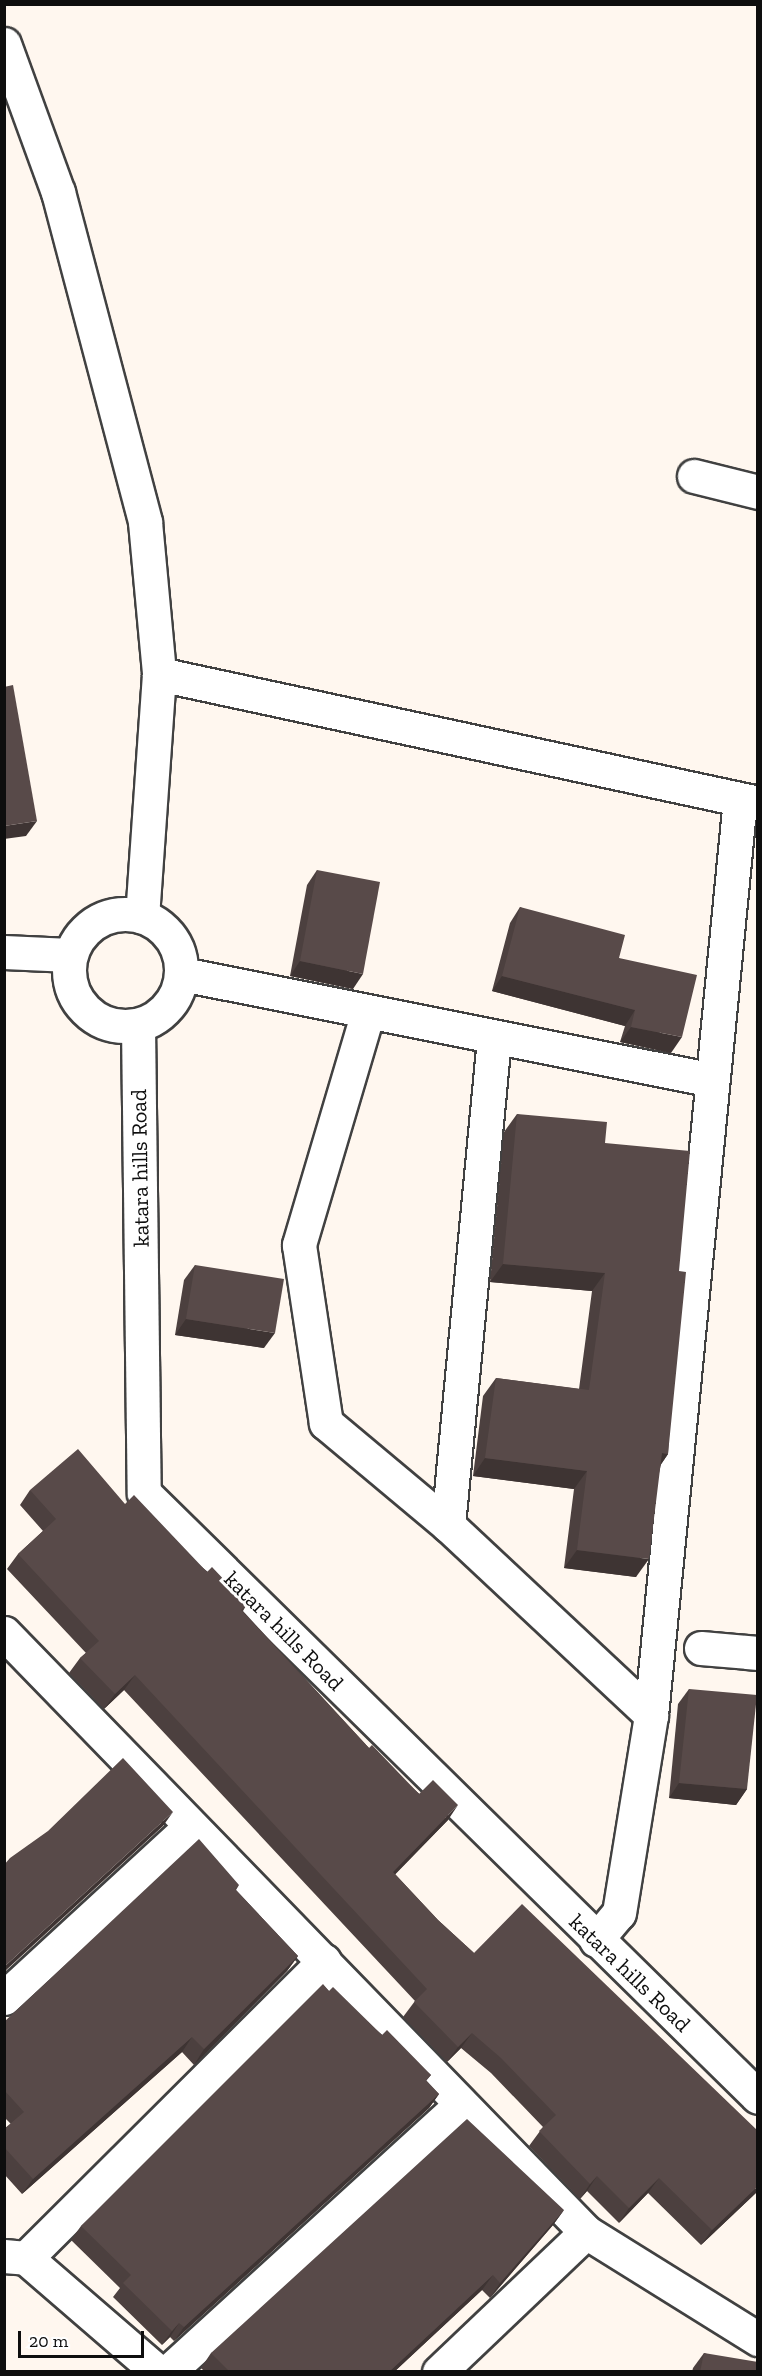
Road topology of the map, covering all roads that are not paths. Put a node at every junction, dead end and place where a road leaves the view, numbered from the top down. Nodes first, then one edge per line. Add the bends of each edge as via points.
1 (4, 44) edge
2 (694, 476) dead end
3 (758, 492) edge
4 (159, 674) junction
5 (749, 801) edge
6 (142, 916) junction
7 (4, 952) edge
8 (70, 955) junction
9 (182, 974) junction
10 (367, 1015) junction
11 (138, 1025) junction
12 (494, 1040) junction
13 (713, 1080) junction
14 (448, 1525) junction
15 (4, 1633) edge
16 (700, 1648) dead end
17 (758, 1653) edge
18 (651, 1715) junction
19 (190, 1827) junction
20 (596, 1941) junction
21 (324, 1961) junction
22 (4, 1998) edge
23 (758, 2097) edge
24 (460, 2105) junction
25 (586, 2232) junction
26 (15, 2257) edge
27 (758, 2339) edge
28 (158, 2372) edge
29 (168, 2372) edge
30 (439, 2372) edge

1 - 4 street via 57,192 145,522
2 - 3 street
4 - 5 street
4 - 6 street
5 - 13 street
6 - 8 street via 106,916 84,932
6 - 9 street via 172,938
7 - 8 street
8 - 11 street via 73,994 84,1010 109,1024
9 - 10 street
9 - 11 street via 168,1007
10 - 12 street
10 - 14 street via 299,1245 326,1422
11 - 20 street, katara hills Road via 144,1493
12 - 13 street
12 - 14 street
13 - 18 street
14 - 18 street
15 - 19 street
16 - 17 street
18 - 20 street via 619,1913
19 - 21 street
19 - 22 street
20 - 23 street, katara hills Road
21 - 24 street
21 - 26 street
24 - 25 street
24 - 29 street
25 - 27 street
25 - 30 street
26 - 28 street

